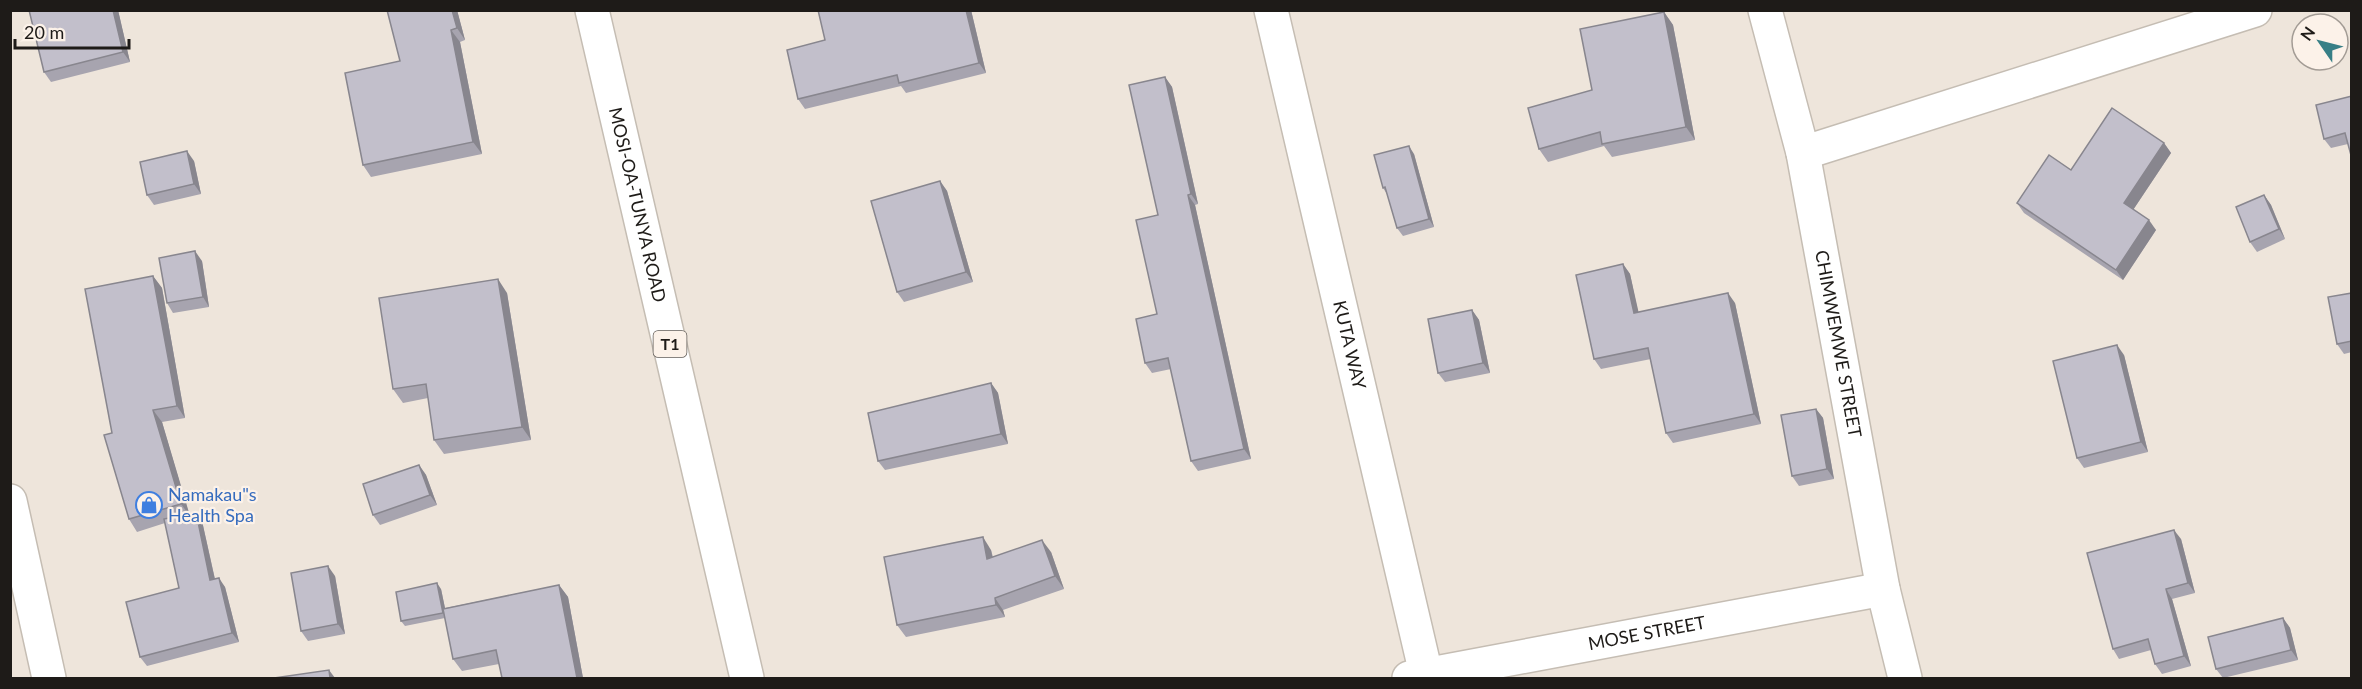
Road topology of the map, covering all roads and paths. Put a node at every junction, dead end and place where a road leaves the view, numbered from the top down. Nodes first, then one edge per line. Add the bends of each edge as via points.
1 (592, 10) edge
2 (1271, 10) edge
3 (1765, 10) edge
4 (2255, 10) edge
5 (1803, 153) junction
6 (10, 501) edge
7 (1883, 589) junction
8 (1421, 677) edge
9 (49, 678) edge
10 (747, 678) edge
11 (1905, 678) edge

1 - 10 main road, MOSI-OA-TUNYA ROAD / T1
2 - 8 main road, KUTA WAY
3 - 5 main road, CHIMWEMWE STREET
4 - 5 main road
5 - 7 main road, CHIMWEMWE STREET
6 - 9 main road
7 - 8 main road, MOSE STREET
7 - 11 main road, CHIMWEMWE STREET

